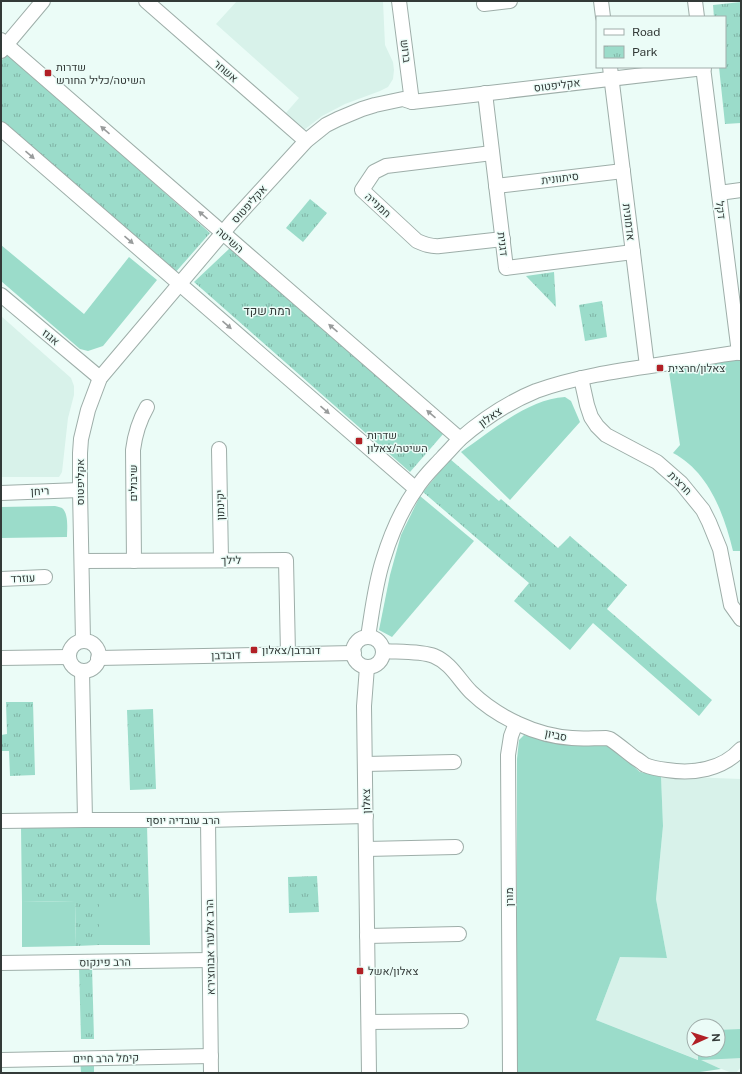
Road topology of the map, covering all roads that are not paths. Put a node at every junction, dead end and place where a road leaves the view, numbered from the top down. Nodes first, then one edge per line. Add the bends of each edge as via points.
1 (43, 1) edge
2 (146, 1) edge
3 (399, 1) edge
4 (510, 1) edge
5 (601, 1) edge
6 (695, 1) edge
7 (484, 4) dead end
8 (604, 16) edge
9 (697, 16) edge
10 (3, 45) edge
11 (688, 68) edge
12 (704, 68) edge
13 (611, 73) edge
14 (485, 93) junction
15 (412, 102) junction
16 (1, 129) edge
17 (306, 141) junction
18 (492, 153) junction
19 (623, 171) junction
20 (496, 186) junction
21 (741, 190) edge
22 (719, 193) junction
23 (223, 233) junction
24 (503, 239) junction
25 (633, 252) junction
26 (180, 285) junction
27 (1, 295) edge
28 (740, 352) edge
29 (648, 366) junction
30 (100, 378) junction
31 (581, 378) junction
32 (147, 407) dead end
33 (460, 439) junction
34 (220, 449) dead end
35 (416, 489) junction
36 (80, 490) junction
37 (1, 493) edge
38 (221, 560) junction
39 (134, 561) junction
40 (82, 562) junction
41 (45, 577) dead end
42 (1, 579) edge
43 (741, 619) edge
44 (368, 637) junction
45 (83, 641) junction
46 (383, 651) junction
47 (354, 653) junction
48 (288, 654) junction
49 (69, 657) junction
50 (1, 658) edge
51 (98, 658) junction
52 (367, 667) junction
53 (82, 671) junction
54 (516, 723) junction
55 (741, 749) edge
56 (454, 762) dead end
57 (365, 764) junction
58 (366, 816) junction
59 (85, 820) junction
60 (208, 820) junction
61 (1, 821) edge
62 (456, 847) dead end
63 (366, 849) junction
64 (459, 934) dead end
65 (367, 936) junction
66 (210, 960) junction
67 (1, 963) edge
68 (461, 1021) dead end
69 (369, 1022) junction
70 (211, 1056) junction
71 (1, 1060) edge
72 (211, 1073) edge
73 (369, 1073) edge
74 (510, 1073) edge

1 - 10 street
2 - 17 street, אשחר
3 - 15 street, ברוש
4 - 7 street
5 - 8 street
6 - 9 street
23 -> 10 street, השיטה
11 - 13 street, אקליפטוס
12 - 22 street, דקל
13 - 14 street, אקליפטוס
13 - 19 street, אדמונית
14 - 15 street, אקליפטוס
14 - 18 street, דגנית
15 - 17 street, אקליפטוס via 403,99 362,109 332,122
16 -> 26 street
17 - 23 street, אקליפטוס
18 - 20 street, דגנית
18 - 24 street, חמנייה via 386,166 374,172 362,190 417,241 424,244 440,246
19 - 20 street, סיתוונית
19 - 25 street, אדמונית
20 - 24 street, דגנית
21 - 22 street
22 - 28 street, דקל
23 - 26 street, אקליפטוס
33 -> 23 street, השיטה
24 - 25 street, דגנית via 506,268
25 - 29 street, אדמונית
26 - 30 street, אקליפטוס
26 -> 35 street
27 - 30 street, אגוז
28 - 29 street, צאלון
29 - 31 street, צאלון
30 - 36 street, אקליפטוס via 81,439
31 - 33 street, צאלון via 542,389 516,401
31 - 43 street, חרצית via 591,417 597,426 606,435 657,462 681,483 703,510 720,549 731,605
32 - 39 street, שיבולים via 134,438
33 - 35 street, צאלון
34 - 38 street, יקינתון
35 - 44 street, צאלון via 382,560
36 - 37 street, ריחן
36 - 40 street, אקליפטוס
38 - 39 street, לילך
38 - 48 street, לילך via 286,560
39 - 40 street, לילך
40 - 45 street, אקליפטוס
41 - 42 street, עוזרד
44 - 46 street via 378,641
44 - 47 street via 357,642
45 - 49 street via 73,646
45 - 51 street via 94,645 98,651
46 - 52 street via 378,663
46 - 54 street, סביון via 434,656 447,665 484,704
47 - 48 street, דובדבן
47 - 52 street via 357,661
48 - 51 street, דובדבן
49 - 50 street
49 - 53 street via 74,668
51 - 53 street via 93,668
52 - 57 street, צאלון via 364,706
53 - 59 street
54 - 55 street, סביון via 557,736 606,738 644,765 675,772 691,772 716,766
54 - 74 street, מורן via 508,755
56 - 57 street
57 - 58 street, צאלון
58 - 60 street, הרב עובדיה יוסף
58 - 63 street, צאלון
59 - 60 street, הרב עובדיה יוסף
59 - 61 street, הרב עובדיה יוסף
60 - 66 street, הרב אלעזר אבוחצירא
62 - 63 street
63 - 65 street, צאלון
64 - 65 street
65 - 69 street, צאלון
66 - 67 street, הרב פינקוס
66 - 70 street, הרב אלעזר אבוחצירא
68 - 69 street
69 - 73 street, צאלון
70 - 71 street, קימל הרב חיים
70 - 72 street, הרב אלעזר אבוחצירא

